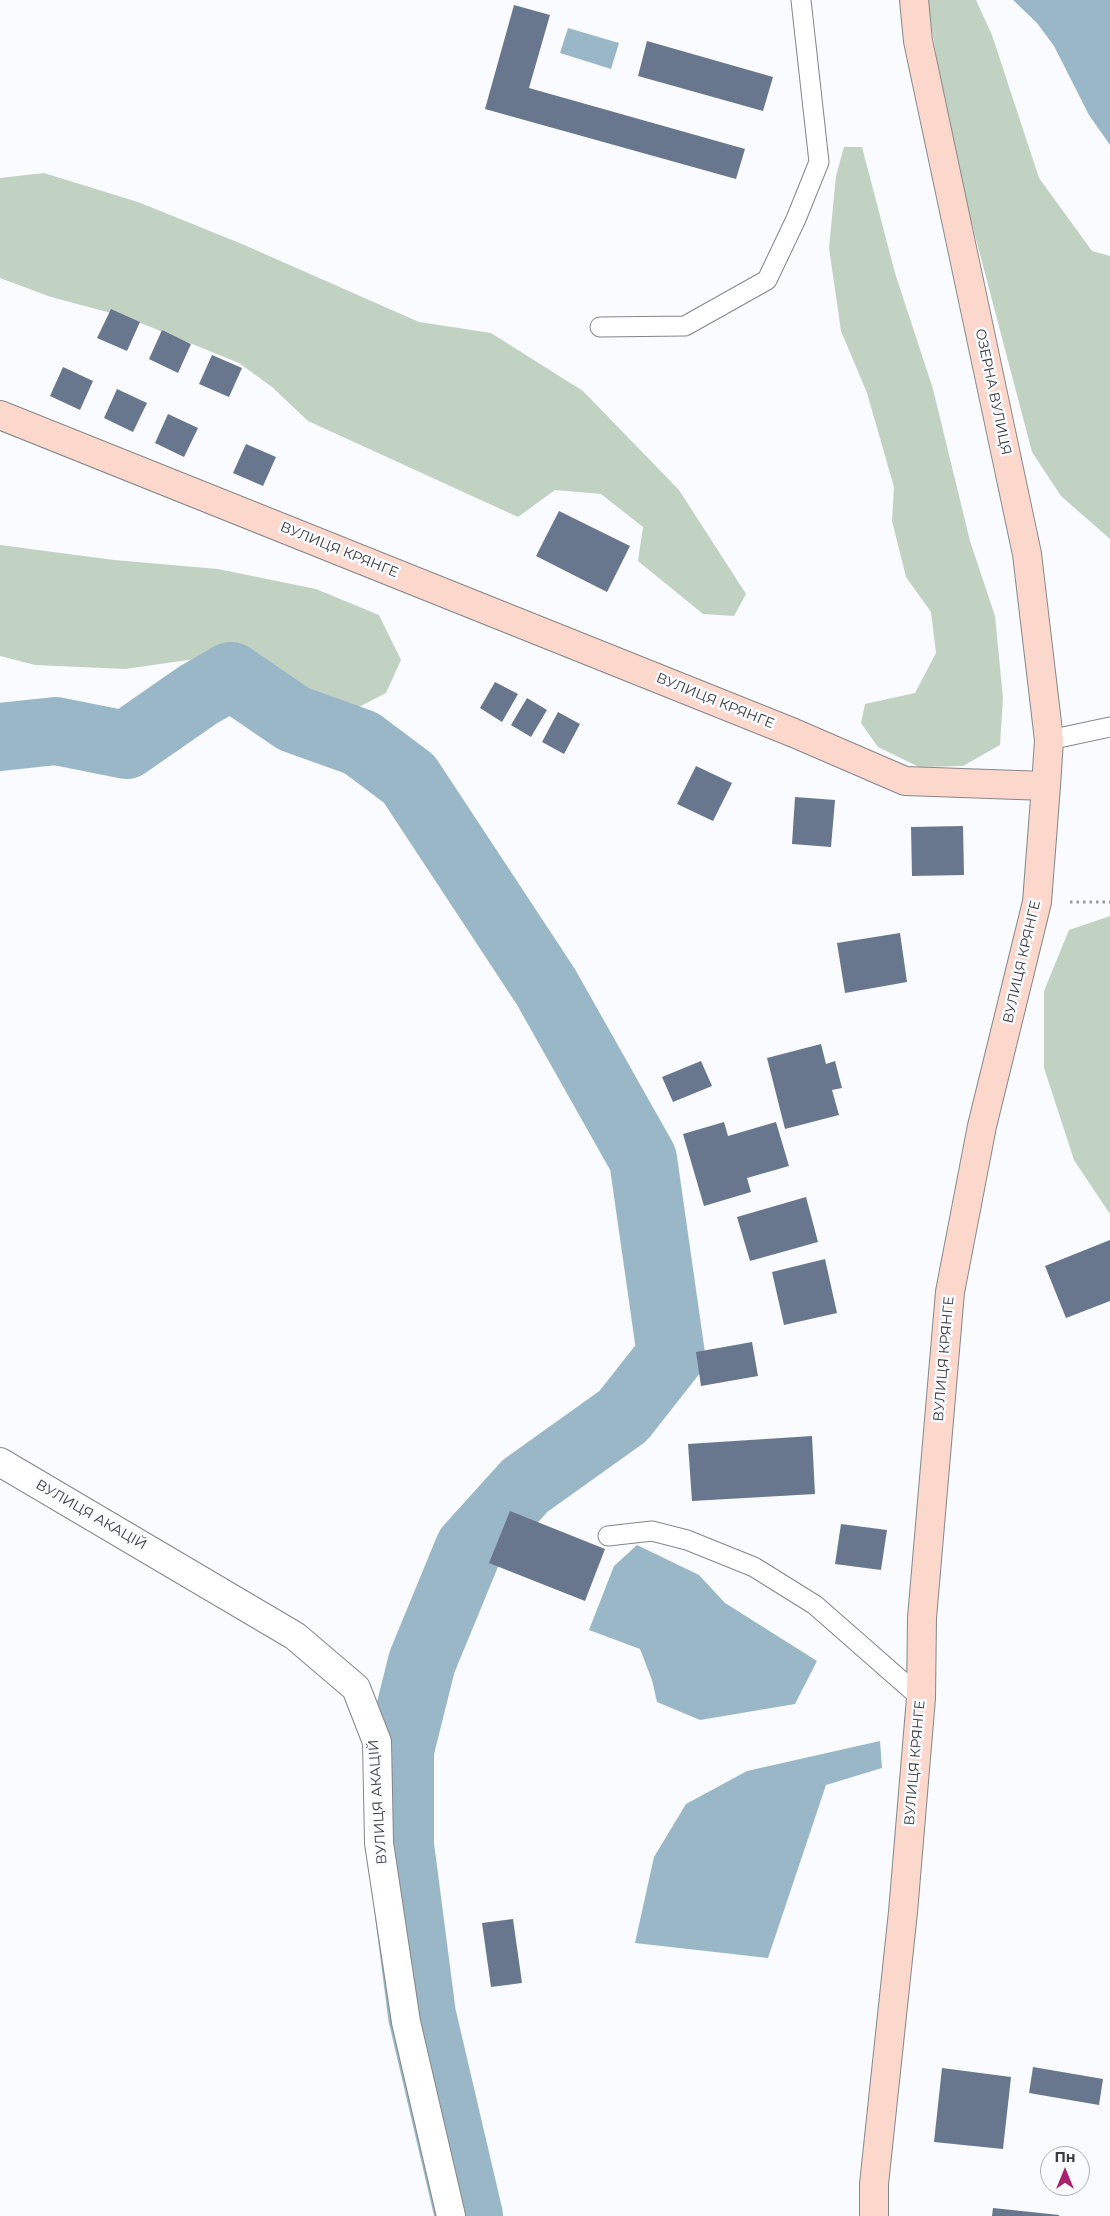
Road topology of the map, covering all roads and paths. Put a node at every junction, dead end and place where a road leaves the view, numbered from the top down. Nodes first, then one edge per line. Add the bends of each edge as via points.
1 (801, 0) edge
2 (914, 0) edge
3 (600, 327) dead end
4 (0, 414) edge
5 (1110, 727) edge
6 (1049, 740) junction
7 (1046, 786) junction
8 (1037, 902) junction
9 (1110, 902) edge
10 (0, 1462) edge
11 (608, 1536) dead end
12 (921, 1698) junction
13 (451, 2216) edge
14 (874, 2216) edge

1 - 3 lane via 819,162 767,280 685,326
2 - 6 street, ОЗЕРНА ВУЛИЦЯ via 920,51 1028,554
4 - 7 street, ВУЛИЦЯ КРЯНГЕ via 784,729 905,781
5 - 6 lane
6 - 7 street, ОЗЕРНА ВУЛИЦЯ
7 - 8 street, ВУЛИЦЯ КРЯНГЕ
8 - 9 path
8 - 12 street, ВУЛИЦЯ КРЯНГЕ via 982,1126 950,1292 922,1618
10 - 13 street, ВУЛИЦЯ АКАЦІЙ via 295,1636 356,1688 377,1742 379,1843 405,2012
11 - 12 lane via 652,1531 687,1540 754,1567 815,1605
12 - 14 street, ВУЛИЦЯ КРЯНГЕ via 903,1912 874,2184

